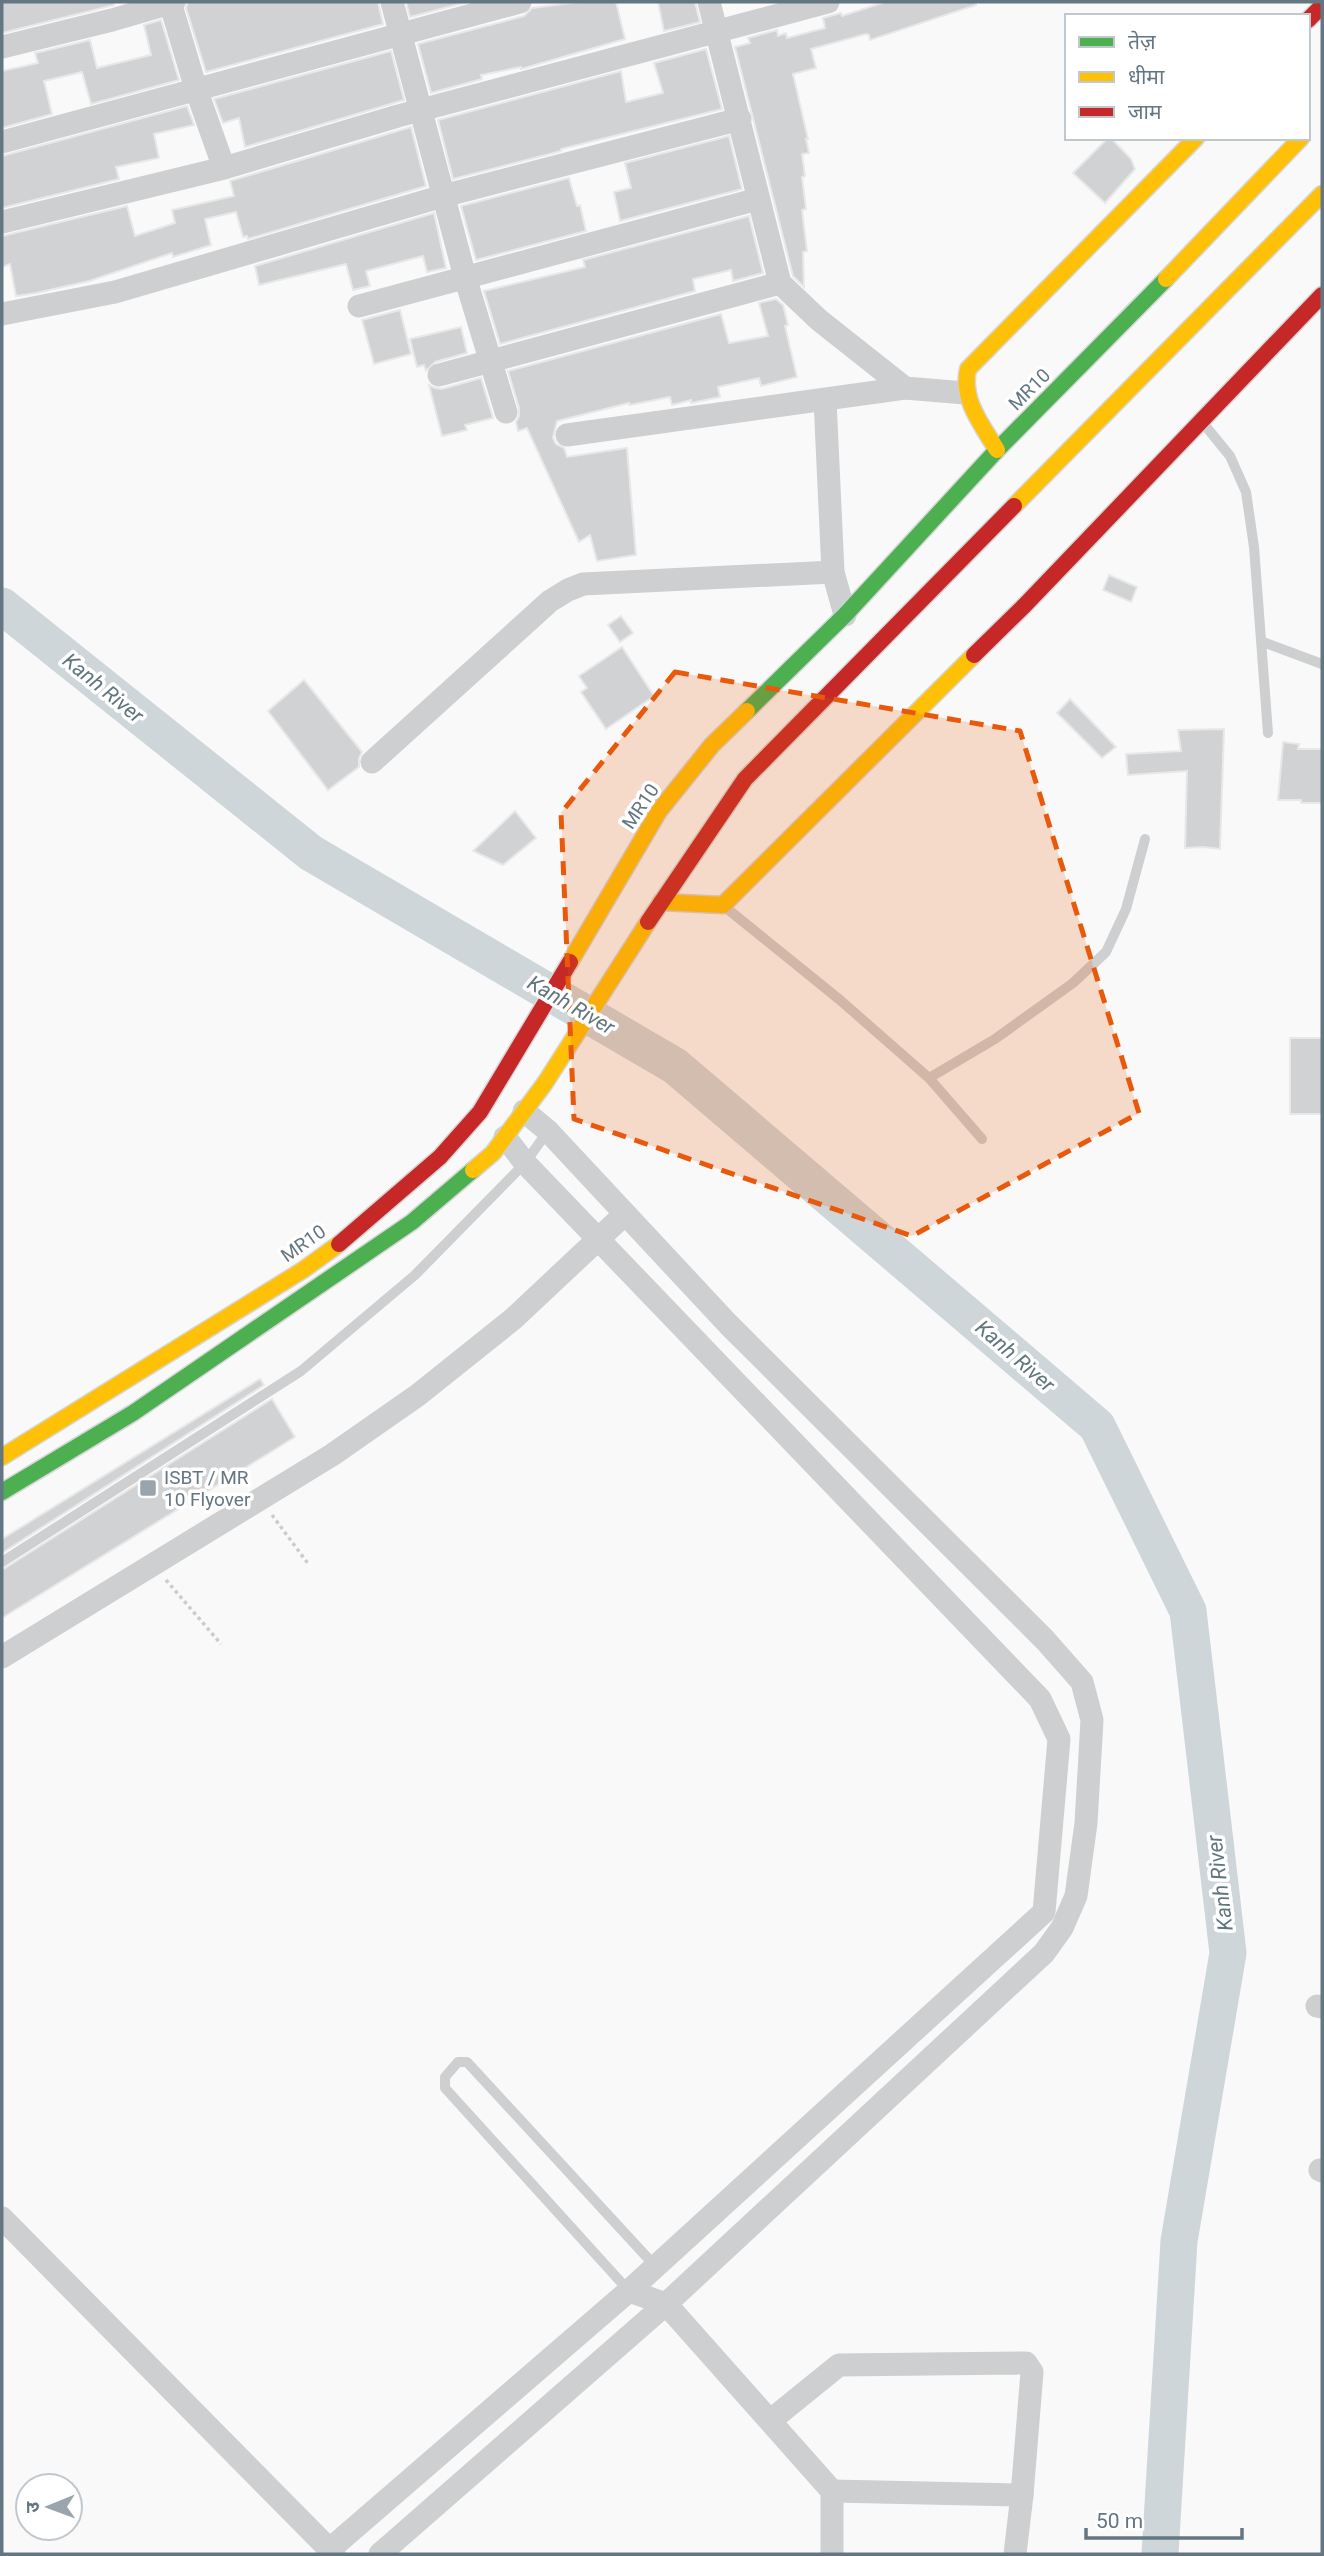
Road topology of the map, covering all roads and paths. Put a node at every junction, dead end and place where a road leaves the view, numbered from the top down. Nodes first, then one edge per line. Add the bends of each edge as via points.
1 (172, 2) edge
2 (392, 2) edge
3 (520, 2) edge
4 (709, 2) edge
5 (828, 2) edge
6 (715, 31) junction
7 (401, 33) junction
8 (2, 47) edge
9 (196, 89) junction
10 (423, 111) junction
11 (740, 119) junction
12 (1194, 140) edge
13 (1299, 140) edge
14 (2, 142) edge
15 (224, 168) junction
16 (1322, 194) edge
17 (443, 196) junction
18 (758, 199) junction
19 (2, 222) edge
20 (465, 277) junction
21 (780, 283) junction
22 (1322, 295) edge
23 (359, 306) dead end
24 (2, 314) edge
25 (490, 359) junction
26 (439, 375) dead end
27 (905, 388) junction
28 (965, 393) junction
29 (825, 400) junction
30 (506, 412) dead end
31 (1201, 420) junction
32 (567, 435) dead end
33 (997, 450) junction
34 (833, 572) junction
35 (845, 615) junction
36 (1263, 642) junction
37 (1322, 664) edge
38 (1268, 733) dead end
39 (372, 762) dead end
40 (1145, 839) dead end
41 (661, 902) junction
42 (723, 905) junction
43 (929, 1078) junction
44 (524, 1111) junction
45 (548, 1131) junction
46 (505, 1137) junction
47 (982, 1139) dead end
48 (525, 1163) junction
49 (625, 1214) junction
50 (597, 1239) junction
51 (2, 1457) edge
52 (2, 1492) edge
53 (261, 1499) junction
54 (2, 1562) edge
55 (153, 1565) junction
56 (309, 1565) dead end
57 (221, 1644) dead end
58 (2, 1657) edge
59 (2, 2218) edge
60 (656, 2267) junction
61 (629, 2291) junction
62 (666, 2304) junction
63 (771, 2420) junction
64 (832, 2491) junction
65 (1022, 2495) junction
66 (331, 2552) edge
67 (380, 2554) edge
68 (832, 2554) edge
69 (1015, 2554) edge

1 - 8 street
1 - 9 street
2 - 7 street
3 - 7 street
4 - 6 street
5 - 6 street
6 - 10 street
6 - 11 street
7 - 9 street
7 - 10 street
9 - 14 street
9 - 15 street
10 - 15 street
10 - 17 street
11 - 17 street
11 - 18 street
12 - 28 main road via 968,369
13 - 33 main road, MR10
15 - 19 street
16 - 41 main road via 745,779
17 - 20 street
17 - 24 street via 115,292
18 - 20 street
18 - 21 street
20 - 23 street
20 - 25 street
21 - 25 street
21 - 27 street
22 - 31 main road
25 - 26 street
25 - 30 street
27 - 28 street
27 - 29 street
28 - 33 main road
29 - 32 street
29 - 34 street
31 - 36 lane via 1230,456 1246,492
31 - 42 main road via 1025,605
33 - 35 main road, MR10
34 - 35 street
34 - 39 street via 625,581 583,584 568,590 550,601
35 - 51 main road, MR10 via 712,745 659,811 480,1112 440,1157 303,1270
36 - 37 lane
36 - 38 lane
40 - 43 lane via 1126,909 1107,952 1073,983 995,1039
41 - 42 main road
41 - 44 main road
42 - 43 lane
43 - 47 lane
44 - 45 street
44 - 46 main road
45 - 48 lane
45 - 49 street
46 - 48 street
46 - 52 main road via 493,1153 412,1222 133,1413
48 - 50 street
48 - 54 lane via 415,1275 300,1371
49 - 50 street
49 - 62 street via 728,1324 1045,1640 1082,1682 1092,1720 1076,1896 1044,1953
50 - 53 street via 513,1319 418,1395
50 - 60 street via 1040,1699 1059,1739 1044,1912
53 - 55 street
53 - 56 path
55 - 57 path
55 - 58 street
59 - 66 street
60 - 61 street
60 - 61 lane via 467,2062 458,2062 445,2077 445,2088
60 - 62 street
61 - 62 street
61 - 66 street
62 - 63 street
62 - 67 street
63 - 64 street
63 - 65 street via 839,2365 1026,2363 1032,2372
64 - 65 street
64 - 68 street
65 - 69 street

